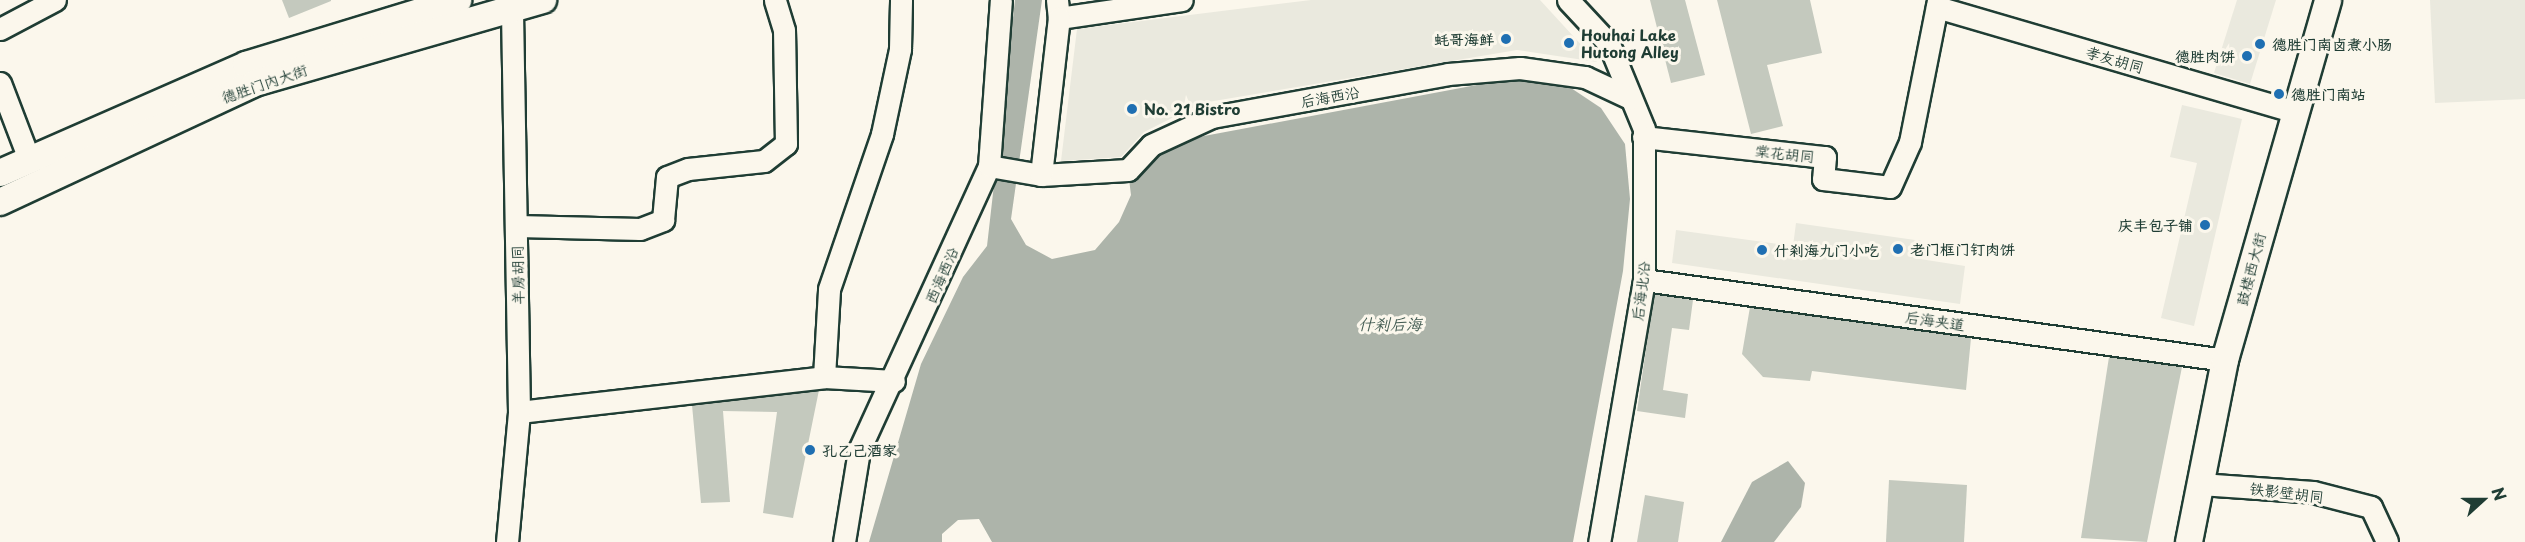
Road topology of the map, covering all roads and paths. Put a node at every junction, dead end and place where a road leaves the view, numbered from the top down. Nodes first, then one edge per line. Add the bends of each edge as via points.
1 (55, 0) edge
2 (458, 0) edge
3 (543, 0) edge
4 (775, 0) edge
5 (901, 0) edge
6 (1002, 0) edge
7 (1182, 0) edge
8 (1568, 0) edge
9 (2328, 0) edge
10 (1937, 3) edge
11 (513, 4) edge
12 (1058, 9) edge
13 (0, 28) edge
14 (0, 83) edge
15 (1630, 98) junction
16 (2293, 111) junction
17 (1643, 137) junction
18 (29, 159) junction
19 (989, 166) junction
20 (0, 173) edge
21 (1041, 175) junction
22 (40, 181) junction
23 (0, 202) edge
24 (517, 226) junction
25 (1644, 280) junction
26 (2225, 360) junction
27 (824, 377) junction
28 (894, 381) junction
29 (519, 412) junction
30 (2200, 484) junction
31 (507, 542) edge
32 (844, 542) edge
33 (1599, 542) edge
34 (2189, 542) edge
35 (2387, 542) edge

1 - 13 street
2 - 18 main road, 德胜门内大街 via 246,65
3 - 11 main road, 德胜门内大街
4 - 24 street via 784,30 786,144 764,161 688,169 667,177 663,220 640,229
5 - 27 street via 900,49 882,134 829,289
6 - 19 street, 西海西沿
7 - 12 street
8 - 15 street, 后海北沿 via 1609,44
9 - 16 main road, 鼓楼西大街
10 - 16 street, 孝友胡同
10 - 17 street, 棠花胡同 via 1910,142 1890,187 1823,178 1825,157
11 - 22 main road, 德胜门内大街 via 255,83
11 - 24 street, 羊房胡同
12 - 21 street
14 - 18 street
15 - 17 street, 后海北沿
15 - 21 street, 后海西沿 via 1585,77 1520,68 1448,74 1212,117 1151,145 1128,170
16 - 26 main road, 鼓楼西大街
17 - 25 street, 后海北沿
18 - 20 main road, 德胜门内大街
18 - 22 main road
19 - 21 street, 后海西沿
19 - 28 street, 西海西沿
22 - 23 main road, 德胜门内大街
24 - 29 street, 羊房胡同
25 - 26 street, 后海夹道
25 - 33 street, 后海北沿
26 - 30 main road, 鼓楼西大街
27 - 28 street
27 - 29 street
28 - 32 street, 西海西沿 via 859,450
29 - 31 street, 羊房胡同
30 - 34 main road, 鼓楼西大街
30 - 35 street, 铁影壁胡同 via 2313,492 2371,507

